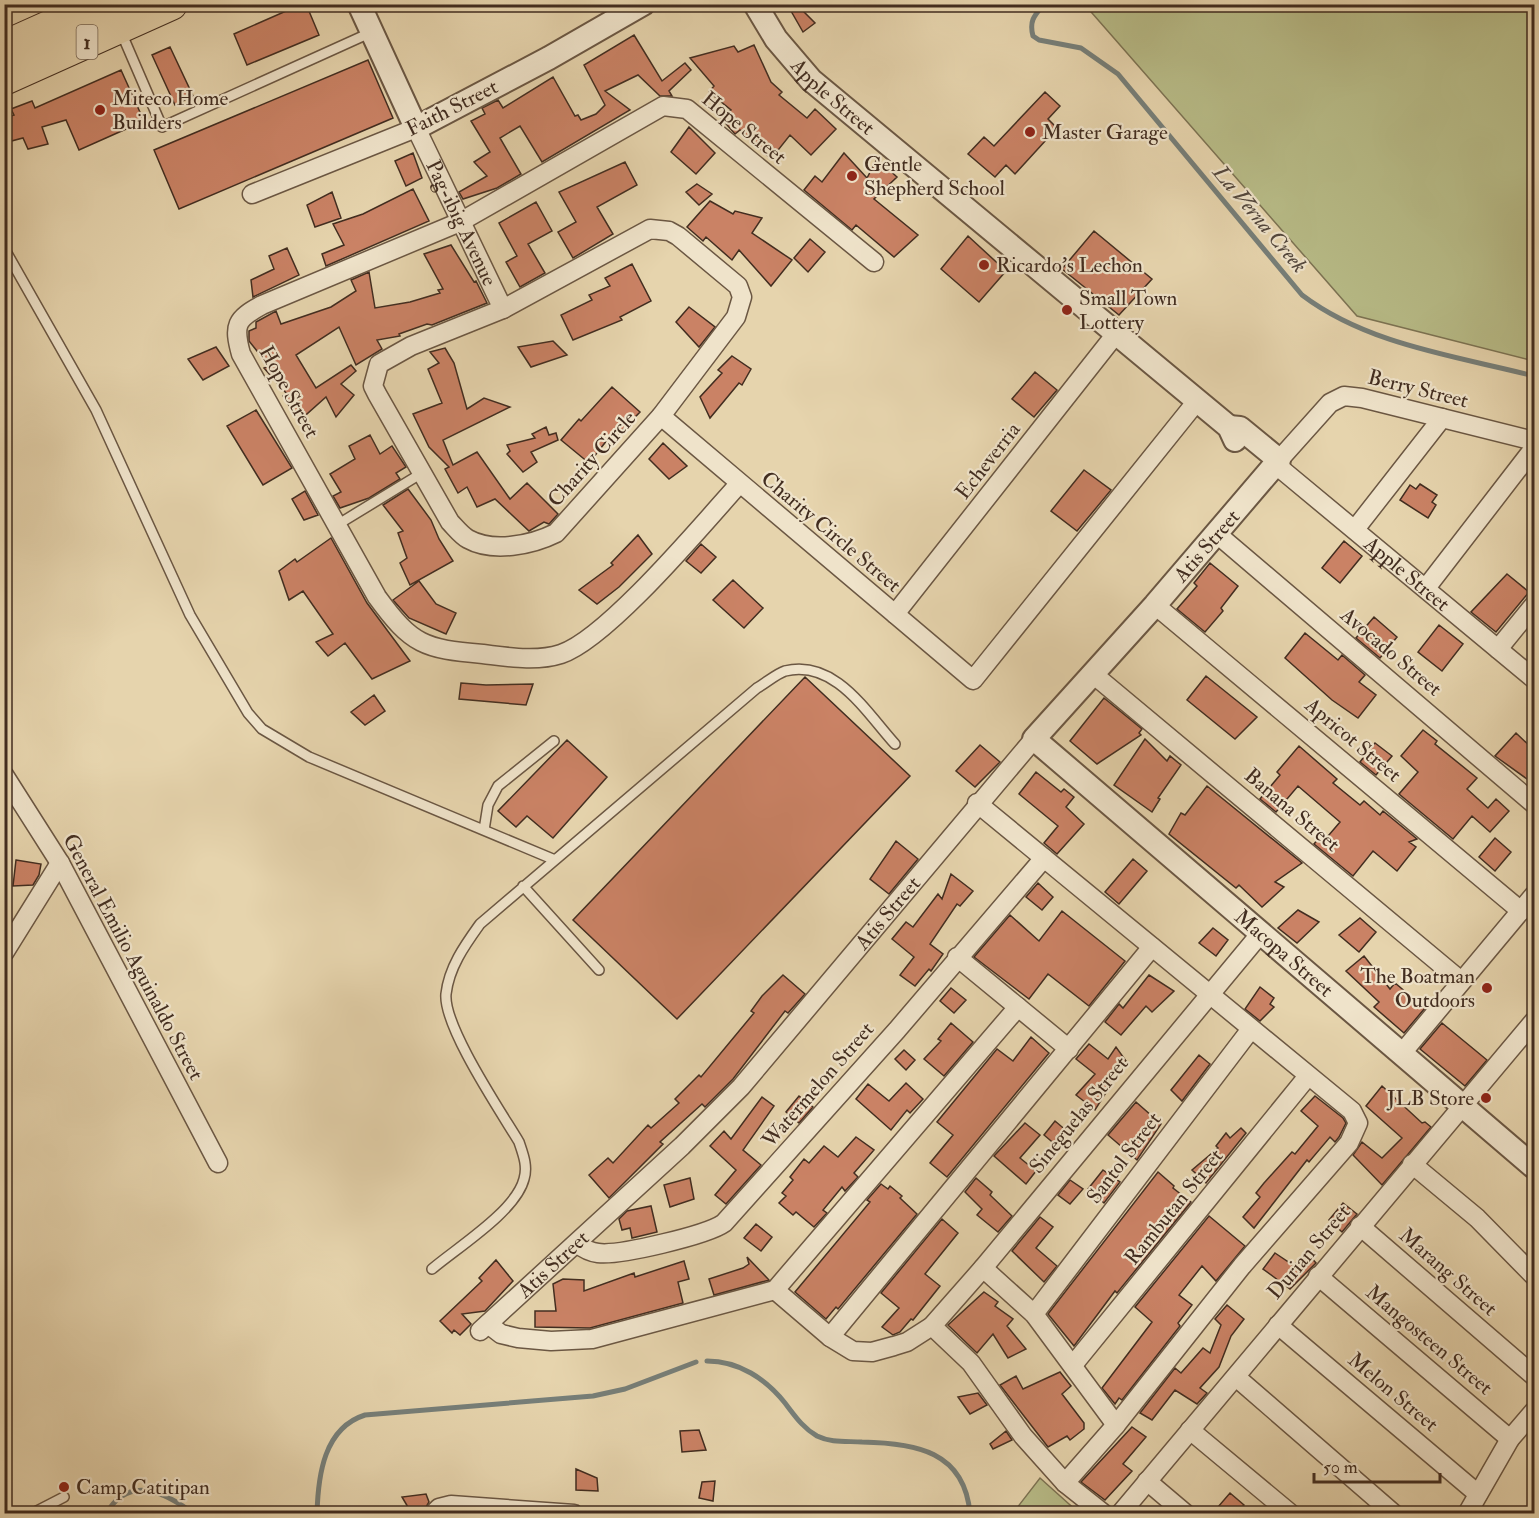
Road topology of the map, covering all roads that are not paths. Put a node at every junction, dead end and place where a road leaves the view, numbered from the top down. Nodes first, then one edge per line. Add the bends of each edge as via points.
1 (171, 4) edge
2 (359, 4) edge
3 (644, 4) edge
4 (755, 4) edge
5 (117, 15) edge
6 (372, 32) junction
7 (4, 47) edge
8 (4, 79) edge
9 (416, 128) junction
10 (252, 194) dead end
11 (460, 222) junction
12 (4, 248) edge
13 (874, 262) dead end
14 (503, 309) junction
15 (1115, 335) junction
16 (1197, 401) junction
17 (661, 416) junction
18 (1442, 418) junction
19 (1534, 441) edge
20 (1534, 448) edge
21 (1277, 466) junction
22 (422, 473) junction
23 (738, 484) junction
24 (337, 525) junction
25 (1356, 528) junction
26 (1217, 534) junction
27 (1426, 588) junction
28 (1155, 604) junction
29 (1534, 605) edge
30 (895, 614) junction
31 (1498, 649) junction
32 (1093, 674) junction
33 (1534, 679) edge
34 (1034, 739) junction
35 (554, 741) dead end
36 (895, 744) dead end
37 (4, 775) edge
38 (977, 803) junction
39 (1534, 804) edge
40 (484, 830) junction
41 (1044, 858) junction
42 (555, 860) junction
43 (60, 863) junction
44 (523, 886) junction
45 (1534, 896) edge
46 (1521, 911) junction
47 (1261, 933) junction
48 (1152, 947) junction
49 (4, 953) edge
50 (957, 957) junction
51 (599, 970) dead end
52 (1461, 981) junction
53 (1209, 992) junction
54 (1018, 1007) junction
55 (1251, 1029) junction
56 (1532, 1030) edge
57 (1069, 1049) junction
58 (1402, 1053) junction
59 (1308, 1076) junction
60 (1464, 1106) junction
61 (218, 1163) dead end
62 (1412, 1164) junction
63 (1534, 1167) edge
64 (1360, 1226) junction
65 (578, 1244) junction
66 (983, 1268) junction
67 (432, 1269) dead end
68 (1318, 1276) junction
69 (1534, 1276) edge
70 (775, 1290) junction
71 (1034, 1314) junction
72 (1278, 1324) junction
73 (932, 1326) junction
74 (830, 1337) junction
75 (1073, 1365) junction
76 (1534, 1376) edge
77 (1236, 1377) junction
78 (1534, 1411) edge
79 (1116, 1425) junction
80 (1190, 1430) junction
81 (1510, 1439) junction
82 (1147, 1481) junction
83 (1065, 1484) junction
84 (1478, 1494) junction
85 (64, 1497) dead end
86 (495, 1511) edge
87 (553, 1513) edge
88 (31, 1514) edge
89 (433, 1514) edge
90 (574, 1514) edge
91 (1104, 1514) edge
92 (1120, 1514) edge
93 (1186, 1514) edge
94 (1291, 1514) edge
95 (1394, 1514) edge
96 (1467, 1514) edge

1 - 5 highway, 1
2 - 6 street, Pag-ibig Avenue
3 - 9 street, Faith Street
4 - 15 street, Apple Street via 776,39 811,80
5 - 6 lane via 162,127
5 - 7 highway, 1
5 - 8 highway, 1
6 - 9 street, Pag-ibig Avenue
9 - 10 street, Faith Street
9 - 11 street, Pag-ibig Avenue
11 - 13 street, Hope Street via 663,106 675,106 687,109 708,125
11 - 14 street, Pag-ibig Avenue
11 - 24 street, Hope Street via 262,305 249,312 237,326 241,354
12 - 40 lane via 96,410 190,615 248,713 262,729 309,757
14 - 17 street, Charity Circle via 650,230 669,231 678,236 738,286 742,297 736,317
14 - 22 street, Charity Circle via 411,346 379,364 373,386
15 - 16 street, Apple Street
15 - 30 street, Echeverria
16 - 21 street, Apple Street via 1228,427 1240,428
16 - 30 street, Charity Circle Street via 973,680
17 - 22 street, Charity Circle via 556,532 539,541 514,546 468,539 450,522
17 - 23 street, Charity Circle Street
18 - 19 street, Berry Street
18 - 21 street, Berry Street via 1362,398 1337,398
18 - 25 street
20 - 27 street
21 - 25 street, Apple Street
21 - 26 street, Atis Street
22 - 24 lane
23 - 24 street, Hope Street via 632,600 582,645 560,654 530,658 458,652 413,639 377,597
23 - 30 street, Charity Circle Street
25 - 27 street, Apple Street
26 - 28 street, Atis Street
26 - 39 street, Avocado Street
27 - 31 street, Apple Street
28 - 32 street, Atis Street
28 - 46 street, Apricot Street
29 - 31 street
31 - 33 street, Apple Street
32 - 34 street, Atis Street
32 - 52 street, Banana Street
34 - 38 street, Atis Street
34 - 47 street, Macopa Street
35 - 40 lane via 498,786 488,805
36 - 42 lane via 835,679 804,668 783,672 757,688
37 - 43 street, General Emilio Aguinaldo Street
38 - 41 street
38 - 65 street, Atis Street via 741,1087
40 - 42 lane
41 - 48 street
41 - 50 street, Watermelon Street
42 - 44 lane
43 - 49 street
43 - 61 street, General Emilio Aguinaldo Street
44 - 51 lane
44 - 67 lane via 480,924 460,952 446,994 455,1030 519,1142 525,1178 506,1208
45 - 46 street
46 - 52 street
47 - 53 street, Sineguelas Street
47 - 58 street, Macopa Street
48 - 53 street
48 - 57 street
50 - 54 street
50 - 65 street, Watermelon Street via 778,1165 718,1227 612,1253 591,1252
52 - 58 street
53 - 55 street
53 - 66 street, Sineguelas Street
54 - 57 street
54 - 70 street
55 - 59 street
55 - 71 street, Santol Street
56 - 60 street, Durian Street
57 - 74 street
58 - 60 street, Macopa Street
59 - 75 street, Rambutan Street
59 - 79 street via 1352,1112 1357,1130 1242,1266
60 - 62 street, Durian Street
60 - 63 street, Macopa Street
62 - 64 street, Durian Street
62 - 69 street via 1477,1218
64 - 68 street, Durian Street
64 - 76 street, Marang Street
65 - 70 street, Atis Street via 484,1327 518,1338 592,1339
66 - 71 street
66 - 73 street, Sineguelas Street
68 - 72 street, Durian Street
68 - 81 street, Mangosteen Street
70 - 74 street, Sineguelas Street
71 - 75 street
72 - 77 street, Durian Street
72 - 84 street, Melon Street
73 - 74 street, Sineguelas Street via 907,1342 872,1352 853,1351
73 - 83 street via 971,1363 1023,1436
75 - 79 street
77 - 80 street, Durian Street
77 - 95 street
78 - 81 street
79 - 83 street
80 - 82 street, Durian Street
80 - 94 street
81 - 84 street
82 - 92 street, Durian Street
82 - 93 street
83 - 91 street
84 - 96 street
85 - 88 lane
86 - 87 street
86 - 89 street via 451,1505
87 - 90 street

